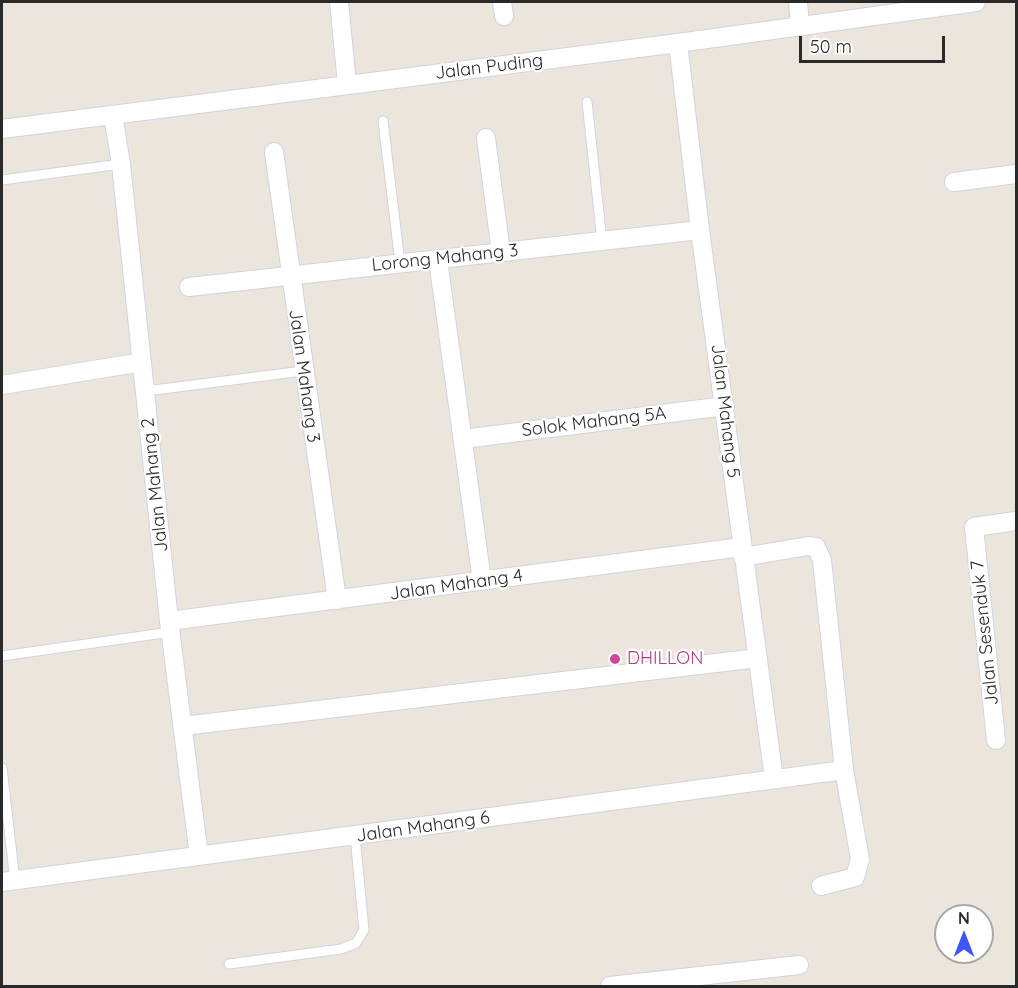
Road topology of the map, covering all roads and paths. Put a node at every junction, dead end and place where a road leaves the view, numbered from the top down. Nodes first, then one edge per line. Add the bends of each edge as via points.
1 (339, 2) edge
2 (798, 2) edge
3 (976, 2) edge
4 (800, 26) junction
5 (678, 43) junction
6 (347, 84) junction
7 (587, 102) dead end
8 (113, 115) junction
9 (383, 121) dead end
10 (2, 129) edge
11 (486, 138) dead end
12 (274, 152) dead end
13 (121, 164) junction
14 (1017, 174) edge
15 (2, 180) edge
16 (954, 182) dead end
17 (700, 230) junction
18 (603, 241) junction
19 (501, 252) junction
20 (438, 260) junction
21 (400, 263) junction
22 (290, 276) junction
23 (189, 287) dead end
24 (142, 362) junction
25 (303, 371) junction
26 (2, 385) edge
27 (146, 392) junction
28 (725, 406) junction
29 (463, 439) junction
30 (1017, 521) edge
31 (743, 552) junction
32 (482, 581) junction
33 (337, 600) junction
34 (170, 627) junction
35 (2, 656) edge
36 (758, 658) junction
37 (183, 726) junction
38 (996, 740) dead end
39 (2, 768) edge
40 (844, 770) junction
41 (774, 779) junction
42 (355, 836) junction
43 (199, 856) junction
44 (8, 882) edge
45 (821, 886) dead end
46 (229, 964) dead end
47 (799, 965) dead end
48 (610, 987) edge

1 - 6 street
2 - 4 street
3 - 4 street, Jalan Puding
4 - 5 street, Jalan Puding
5 - 6 street, Jalan Puding
5 - 17 street, Jalan Mahang 5
6 - 8 street, Jalan Puding
7 - 18 lane
8 - 10 street, Jalan Puding
8 - 13 street, Jalan Mahang 2
9 - 21 lane
11 - 19 street
12 - 22 street, Jalan Mahang 3
13 - 15 lane
13 - 24 street, Jalan Mahang 2
14 - 16 street
17 - 18 street, Lorong Mahang 3
17 - 28 street, Jalan Mahang 5
18 - 19 street, Lorong Mahang 3
19 - 20 street, Lorong Mahang 3
20 - 21 street, Lorong Mahang 3
20 - 29 street
21 - 22 street, Lorong Mahang 3
22 - 23 street, Lorong Mahang 3
22 - 25 street, Jalan Mahang 3
24 - 26 street
24 - 27 street, Jalan Mahang 2
25 - 27 lane
25 - 33 street, Jalan Mahang 3
27 - 34 street, Jalan Mahang 2
28 - 29 street, Solok Mahang 5A
28 - 31 street, Jalan Mahang 5
29 - 32 street
30 - 38 street, Jalan Sesenduk 7 via 974,526
31 - 32 street, Jalan Mahang 4
31 - 36 street, Jalan Mahang 5
31 - 40 street, Jalan Mahang 4 via 808,546 819,551
32 - 33 street, Jalan Mahang 4
33 - 34 street, Jalan Mahang 4
34 - 35 lane
34 - 37 street, Jalan Mahang 2
36 - 37 street
36 - 41 street, Jalan Mahang 5
37 - 43 street, Jalan Mahang 2
39 - 44 lane
40 - 41 street, Jalan Mahang 6
40 - 45 street via 859,867 849,880
41 - 42 street, Jalan Mahang 6
42 - 43 street, Jalan Mahang 6
42 - 46 lane via 364,930 356,943 341,949
43 - 44 street, Jalan Mahang 6
47 - 48 street

